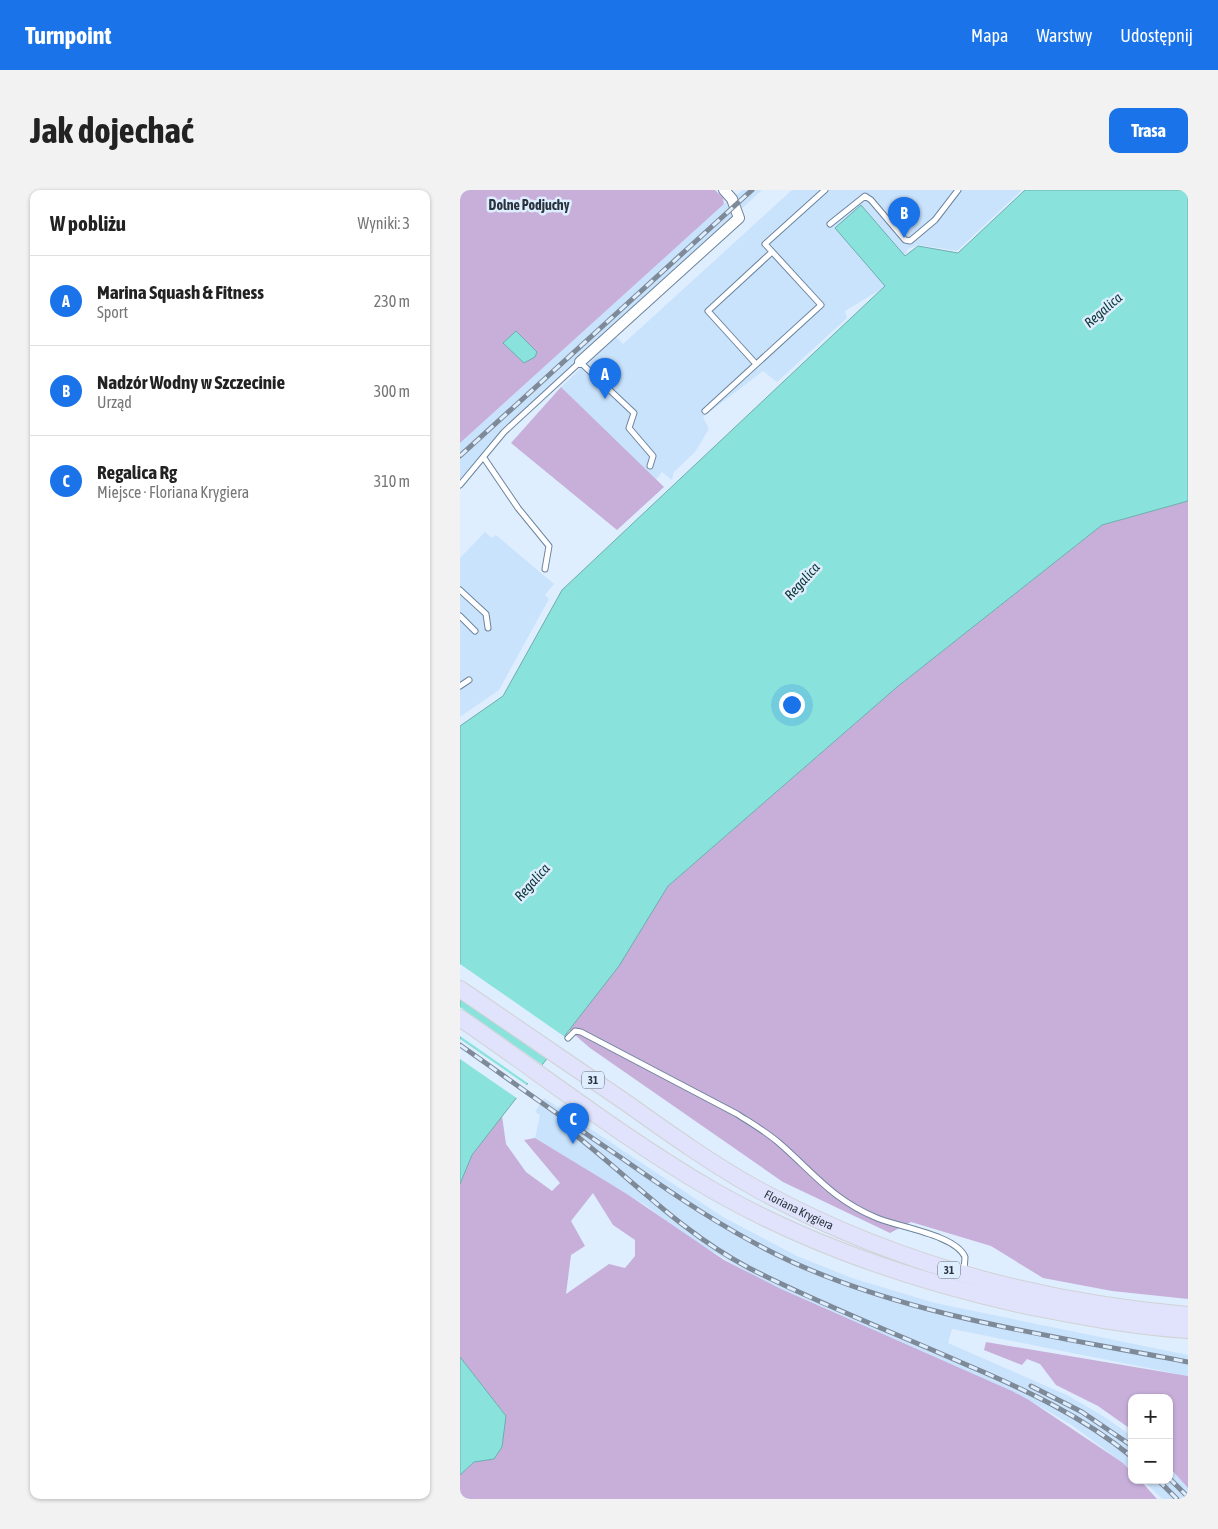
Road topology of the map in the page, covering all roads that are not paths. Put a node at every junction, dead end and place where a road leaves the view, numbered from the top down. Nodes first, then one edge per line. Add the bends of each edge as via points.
1 (724, 190) edge
2 (825, 190) edge
3 (958, 190) edge
4 (830, 224) dead end
5 (772, 252) junction
6 (580, 362) junction
7 (756, 364) junction
8 (705, 411) dead end
9 (484, 458) junction
10 (650, 466) dead end
11 (460, 485) edge
12 (545, 569) dead end
13 (460, 590) edge
14 (460, 616) edge
15 (488, 628) dead end
16 (475, 631) dead end
17 (469, 680) dead end
18 (460, 686) edge
19 (460, 988) edge
20 (460, 1018) edge
21 (568, 1038) dead end
22 (963, 1274) junction
23 (1188, 1314) edge
24 (1188, 1330) edge

1 - 6 street via 732,199 739,218
2 - 5 lane via 765,244
3 - 4 lane via 935,220 910,241 905,240 867,196
5 - 7 lane via 708,311
5 - 7 lane via 821,305
6 - 9 lane via 504,432
6 - 10 lane via 634,413 629,428 653,456
7 - 8 lane
9 - 11 lane
9 - 12 lane via 549,546
13 - 15 lane via 486,614
14 - 16 lane
17 - 18 lane
19 - 22 main road, Floriana Krygiera / 31 via 727,1171 840,1230
20 - 24 main road, Floriana Krygiera / 31 via 712,1190 786,1229 893,1272 974,1294 1117,1323
21 - 22 lane via 575,1031 581,1032 737,1114 779,1142 821,1184 865,1213 956,1244 965,1258
22 - 23 main road, Floriana Krygiera / 31 via 1078,1300

